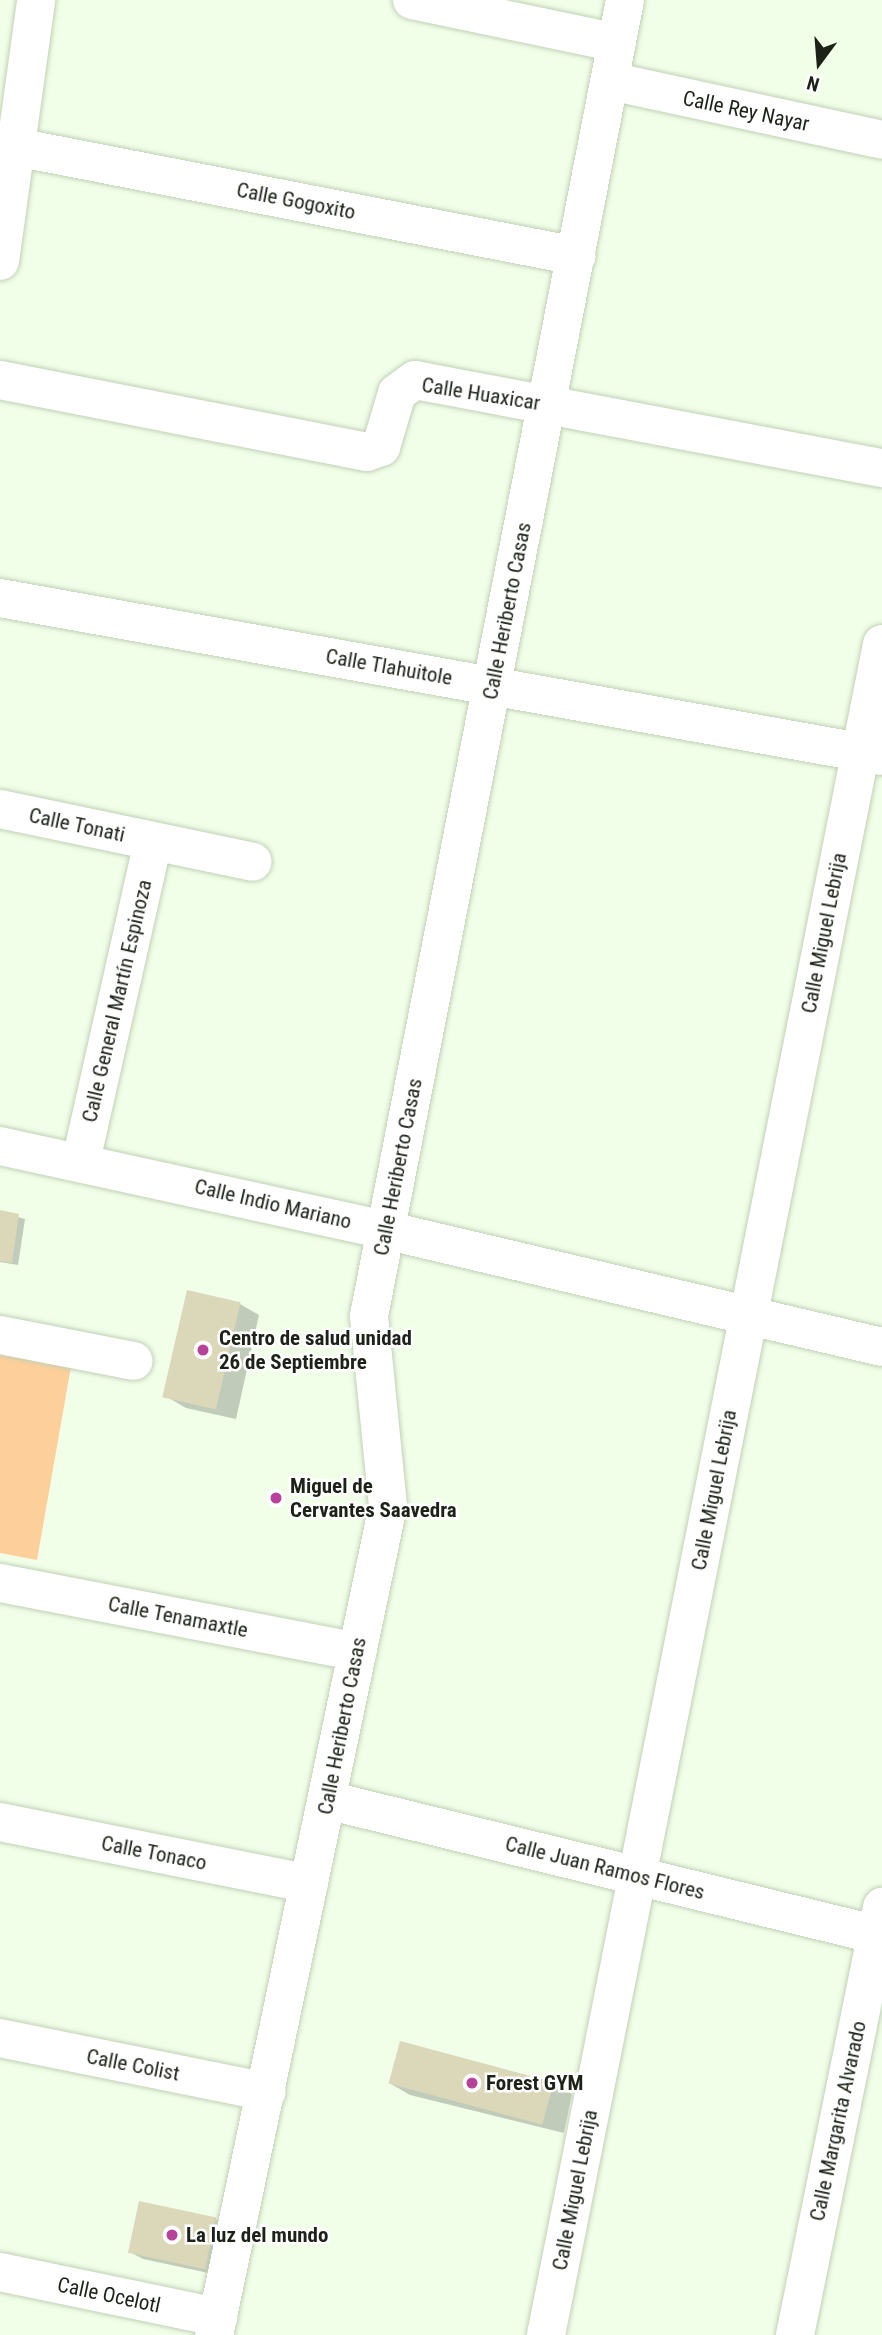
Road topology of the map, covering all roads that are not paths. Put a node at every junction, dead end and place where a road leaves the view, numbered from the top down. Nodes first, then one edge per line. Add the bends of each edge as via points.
1 (36, 0) edge
2 (412, 0) edge
3 (625, 0) edge
4 (617, 43) junction
5 (610, 81) junction
6 (882, 141) edge
7 (16, 147) junction
8 (576, 256) junction
9 (0, 261) edge
10 (0, 380) edge
11 (546, 404) junction
12 (882, 468) edge
13 (0, 598) edge
14 (882, 644) edge
15 (494, 686) junction
16 (871, 754) edge
17 (0, 809) edge
18 (153, 842) junction
19 (253, 862) dead end
20 (0, 1146) edge
21 (81, 1161) junction
22 (386, 1230) junction
23 (749, 1315) junction
24 (0, 1335) edge
25 (882, 1347) edge
26 (134, 1360) dead end
27 (0, 1583) edge
28 (357, 1652) junction
29 (327, 1800) junction
30 (0, 1822) edge
31 (637, 1876) junction
32 (309, 1884) junction
33 (880, 1926) edge
34 (0, 2038) edge
35 (267, 2092) junction
36 (0, 2272) edge
37 (216, 2326) edge
38 (546, 2335) edge
39 (795, 2335) edge

1 - 7 street
2 - 4 street
3 - 4 street, Calle Heriberto Casas
4 - 5 street, Calle Heriberto Casas
5 - 6 street, Calle Rey Nayar
5 - 8 street, Calle Heriberto Casas
7 - 8 street, Calle Gogoxito
7 - 9 street
8 - 11 street, Calle Heriberto Casas
10 - 11 street, Calle Huaxicar via 367,452 381,447 397,393 415,380
11 - 12 street, Calle Huaxicar
11 - 15 street, Calle Heriberto Casas
13 - 15 street, Calle Tlahuitole
14 - 16 street, Calle Miguel Lebrija
15 - 16 street, Calle Tlahuitole
15 - 22 street, Calle Heriberto Casas
16 - 23 street, Calle Miguel Lebrija
17 - 18 street, Calle Tonati
18 - 19 street, Calle Tonati
18 - 21 street, Calle General Martín Espinoza
20 - 21 street, Calle Indio Mariano
21 - 22 street, Calle Indio Mariano
22 - 23 street, Calle Indio Mariano
22 - 28 street, Calle Heriberto Casas via 369,1316 388,1506
23 - 25 street, Calle Indio Mariano
23 - 31 street, Calle Miguel Lebrija
24 - 26 street
27 - 28 street, Calle Tenamaxtle
28 - 29 street, Calle Heriberto Casas
29 - 31 street, Calle Juan Ramos Flores
29 - 32 street, Calle Heriberto Casas
30 - 32 street, Calle Tonaco
31 - 33 street, Calle Juan Ramos Flores
31 - 38 street, Calle Miguel Lebrija
32 - 35 street, Calle Heriberto Casas
33 - 39 street, Calle Margarita Alvarado
34 - 35 street, Calle Colist
35 - 37 street, Calle Heriberto Casas
36 - 37 street, Calle Ocelotl

